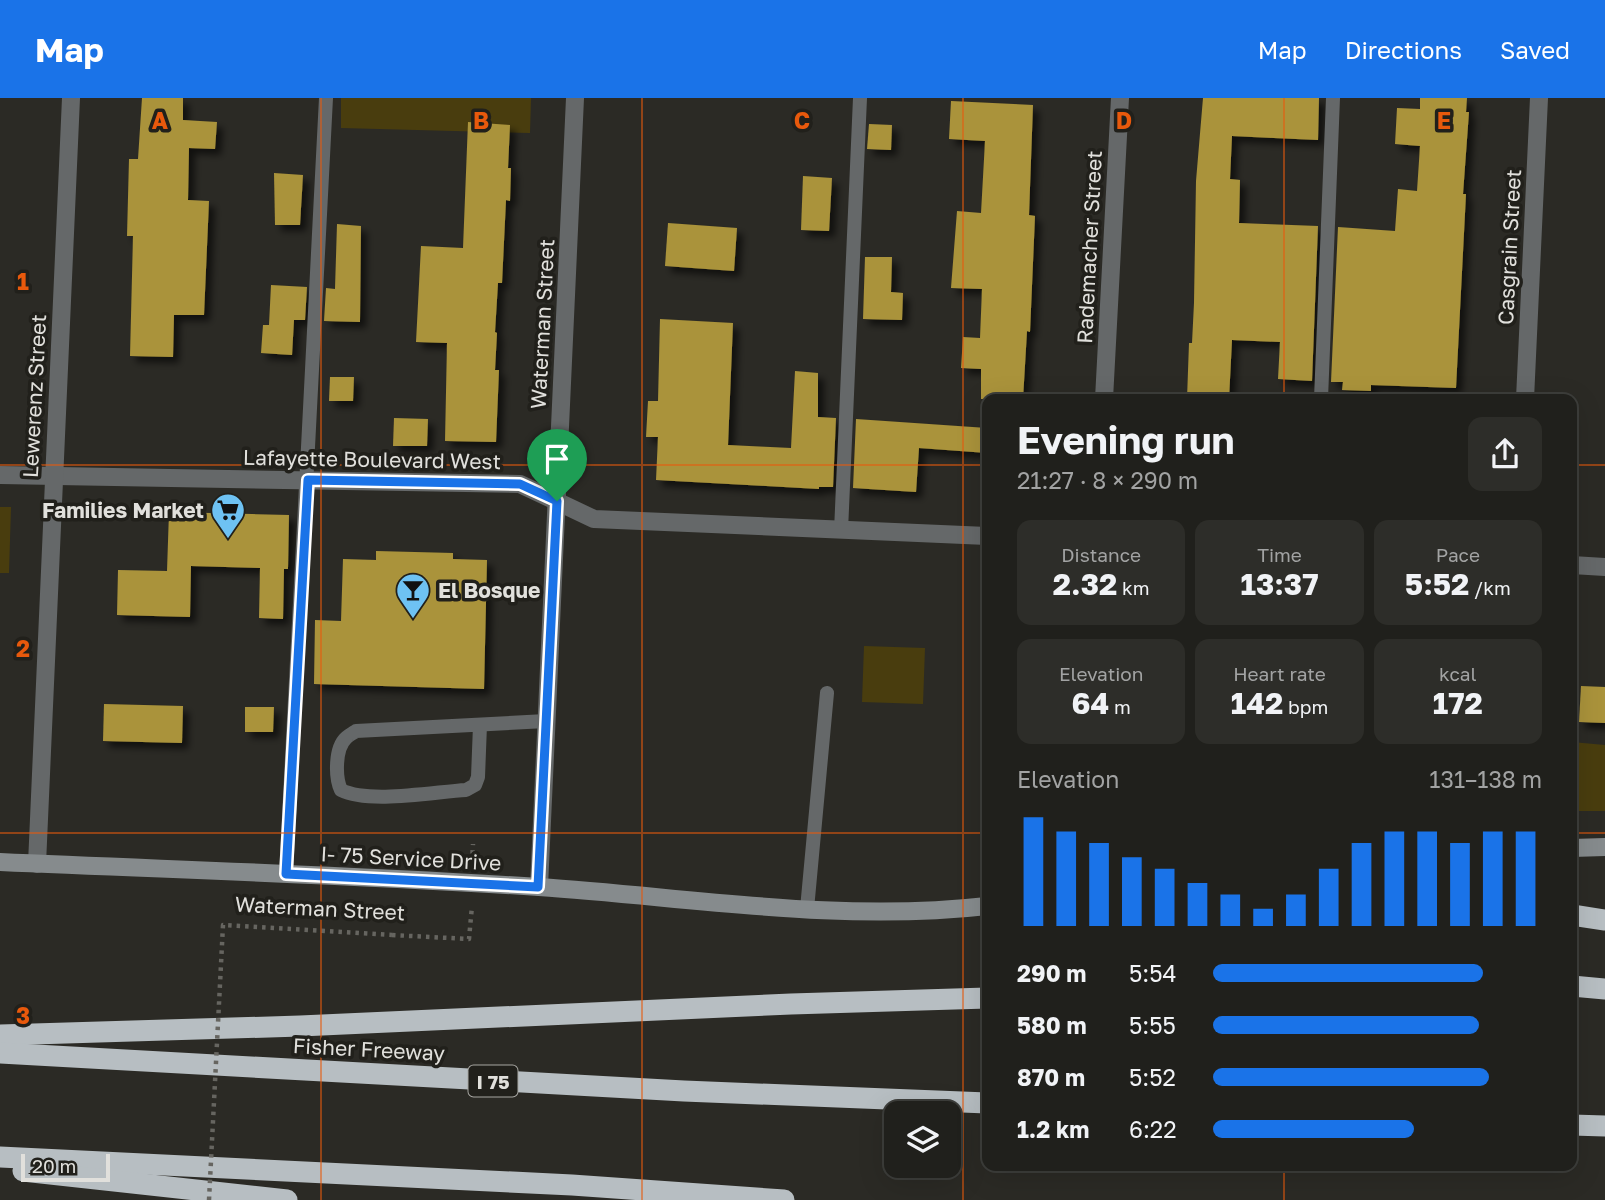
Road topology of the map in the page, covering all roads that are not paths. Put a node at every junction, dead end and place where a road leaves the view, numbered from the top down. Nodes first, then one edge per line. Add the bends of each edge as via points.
1 (71, 98) edge
2 (326, 98) edge
3 (576, 98) edge
4 (860, 98) edge
5 (1119, 98) edge
6 (1333, 98) edge
7 (1539, 98) edge
8 (1104, 394) edge
9 (1321, 394) edge
10 (1525, 394) edge
11 (0, 475) edge
12 (53, 476) junction
13 (308, 480) junction
14 (557, 501) junction
15 (841, 531) junction
16 (982, 536) edge
17 (1577, 565) edge
18 (1605, 567) edge
19 (827, 693) dead end
20 (546, 721) junction
21 (480, 725) junction
22 (1605, 847) edge
23 (1577, 848) edge
24 (0, 862) edge
25 (37, 864) junction
26 (286, 874) junction
27 (538, 887) junction
28 (982, 906) edge
29 (807, 909) junction
30 (1577, 916) edge
31 (1605, 920) edge
32 (1577, 986) edge
33 (1605, 989) edge
34 (982, 998) edge
35 (0, 1035) edge
36 (0, 1053) edge
37 (982, 1103) edge
38 (1577, 1125) edge
39 (1605, 1126) edge
40 (0, 1157) edge
41 (0, 1169) edge
42 (287, 1200) edge
43 (784, 1200) edge

1 - 12 street, Lewerenz Street
2 - 13 lane
3 - 14 street, Waterman Street
4 - 15 lane
5 - 8 street, Rademacher Street
6 - 9 lane
7 - 10 street, Casgrain Street
11 - 12 street, Lafayette Boulevard West
12 - 13 street, Lafayette Boulevard West
12 - 25 street, Lewerenz Street
13 - 14 street, Lafayette Boulevard West via 520,484
13 - 26 lane
14 - 15 street, Lafayette Boulevard West via 594,519
14 - 20 street, Waterman Street
15 - 16 street, Lafayette Boulevard West
17 - 18 street
19 - 29 lane
20 - 21 lane
20 - 27 street, Waterman Street
21 - 21 lane via 356,732 340,747 341,790 372,796 466,790 478,777
22 - 23 main road
24 - 25 main road, I- 75 Service Drive
25 - 26 main road, I- 75 Service Drive
26 - 27 main road, I- 75 Service Drive
27 - 29 main road, I- 75 Service Drive
28 - 29 main road, I- 75 Service Drive via 912,912
30 - 31 highway
32 - 33 highway
34 - 35 highway
36 - 37 highway, Fisher Freeway / I 75 via 656,1090
38 - 39 highway
40 - 43 highway
41 - 42 highway

